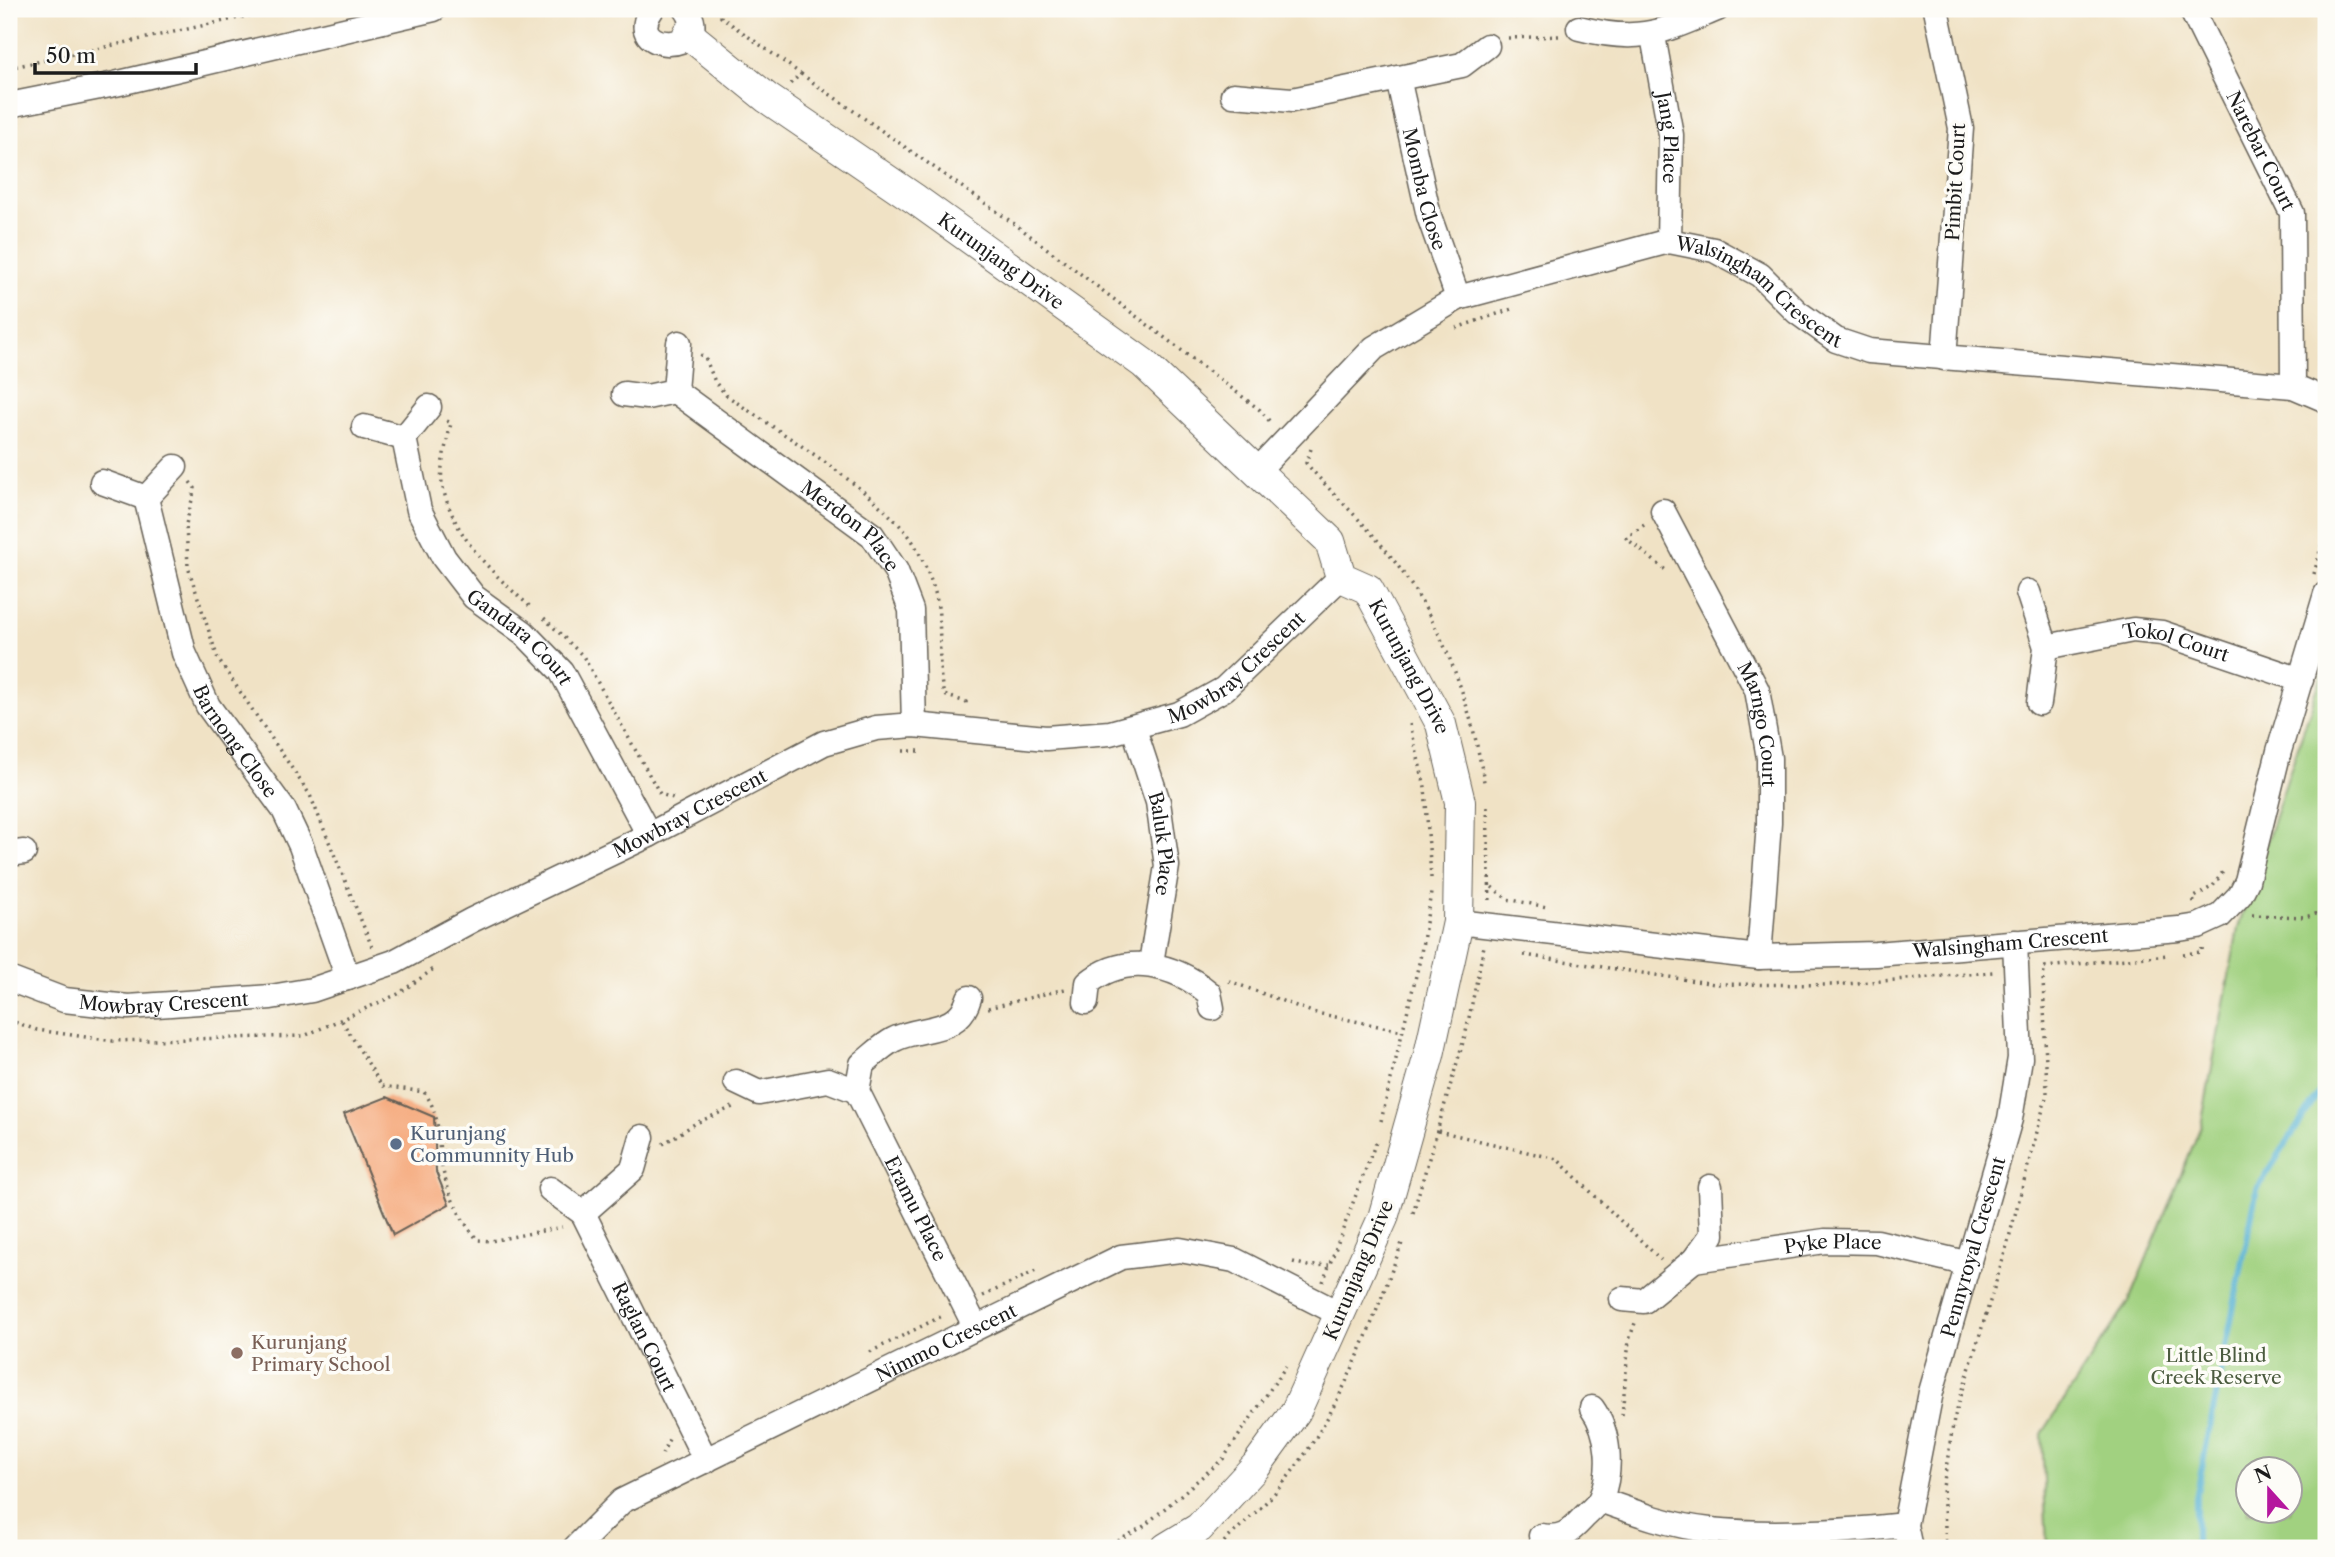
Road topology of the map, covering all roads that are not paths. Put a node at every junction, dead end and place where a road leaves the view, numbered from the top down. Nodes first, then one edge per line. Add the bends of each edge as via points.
1 (434, 9) edge
2 (1717, 9) edge
3 (1936, 9) edge
4 (2191, 9) edge
5 (644, 10) edge
6 (687, 21) edge
7 (1579, 28) road end
8 (1653, 36) junction
9 (1487, 46) road end
10 (1398, 78) junction
11 (1233, 95) dead end
12 (9, 105) edge
13 (1669, 241) junction
14 (1458, 298) junction
15 (679, 343) dead end
16 (1944, 358) junction
17 (2293, 386) junction
18 (675, 391) junction
19 (624, 394) dead end
20 (2326, 400) edge
21 (429, 407) dead end
22 (364, 427) dead end
23 (404, 438) junction
24 (175, 467) road end
25 (1258, 470) junction
26 (102, 482) dead end
27 (146, 498) junction
28 (1663, 511) road end
29 (1340, 577) junction
30 (2319, 587) edge
31 (2028, 592) dead end
32 (2046, 647) junction
33 (2301, 680) junction
34 (2039, 703) dead end
35 (914, 725) junction
36 (1134, 729) junction
37 (649, 835) junction
38 (1458, 922) junction
39 (2015, 942) junction
40 (1759, 957) junction
41 (1151, 963) junction
42 (348, 978) junction
43 (9, 979) edge
44 (1087, 993) road end
45 (967, 1005) road end
46 (1212, 1008) dead end
47 (736, 1082) dead end
48 (857, 1091) junction
49 (642, 1138) dead end
50 (1710, 1187) dead end
51 (550, 1189) dead end
52 (584, 1215) junction
53 (1694, 1260) junction
54 (1969, 1264) junction
55 (1633, 1300) road end
56 (1340, 1314) junction
57 (975, 1326) junction
58 (1592, 1408) dead end
59 (706, 1461) junction
60 (1600, 1500) junction
61 (1541, 1536) dead end
62 (1907, 1536) edge
63 (575, 1548) edge
64 (1166, 1548) edge

1 - 12 street
2 - 8 street
3 - 16 street, Pimbit Court via 1961,128
4 - 17 street, Narebar Court via 2292,213
5 - 6 street via 650,35 662,44 677,44
6 - 25 street, Kurunjang Drive via 767,98 1143,363
7 - 8 street via 1612,37
8 - 13 street, Jang Place via 1671,135
9 - 10 street via 1462,65
10 - 11 street via 1292,100
10 - 14 street, Momba Close via 1429,216
13 - 14 street, Walsingham Crescent
13 - 16 street, Walsingham Crescent via 1713,250 1760,275 1797,312 1836,341 1869,351
14 - 25 street, Walsingham Crescent via 1374,348
15 - 18 street
16 - 17 street, Walsingham Crescent
17 - 20 street, Walsingham Crescent
18 - 19 street via 647,397
18 - 35 street, Merdon Place via 872,535 896,571 911,610
21 - 23 street
22 - 23 street
23 - 37 street, Gandara Court via 419,510 444,558 474,597 523,633 561,671
24 - 27 street
25 - 29 street, Kurunjang Drive via 1330,541
26 - 27 street
27 - 42 street, Barnong Close via 184,653 208,706 284,810
28 - 40 street, Marngo Court via 1757,690 1769,758
29 - 36 street, Mowbray Crescent via 1224,689 1179,714
29 - 38 street, Kurunjang Drive via 1368,589 1441,724 1460,802
30 - 33 street, Walsingham Crescent
31 - 32 street
32 - 33 street, Tokol Court via 2133,630 2162,633
32 - 34 street
33 - 39 street, Walsingham Crescent via 2247,881 2231,906 2198,926
35 - 36 street, Mowbray Crescent via 1046,738
35 - 37 street, Mowbray Crescent via 876,728 824,743
36 - 41 street, Baluk Place via 1158,802 1167,866
37 - 42 street, Mowbray Crescent
38 - 40 street, Walsingham Crescent
38 - 56 street, Kurunjang Drive via 1429,1055 1384,1218
39 - 40 street, Walsingham Crescent via 1877,954
39 - 54 street, Pennyroyal Crescent via 2020,1058 2011,1119
41 - 44 street via 1100,973
41 - 46 street via 1189,976 1209,993
42 - 43 street, Mowbray Crescent via 271,997 128,1007 64,1000
45 - 48 street via 951,1024 893,1040 862,1064
47 - 48 street via 759,1093 828,1080
48 - 57 street, Eramu Place
49 - 52 street via 633,1169
50 - 53 street via 1712,1235
51 - 52 street, Raglan Court
52 - 59 street, Raglan Court
53 - 54 street, Pyke Place via 1825,1241 1877,1242
53 - 55 street
54 - 62 street, Pennyroyal Crescent via 1931,1392
56 - 57 street, Nimmo Crescent via 1234,1260 1180,1250 1121,1257
56 - 64 street, Kurunjang Drive via 1296,1411 1256,1466 1199,1528
57 - 59 street, Nimmo Crescent
58 - 60 street via 1604,1433 1609,1468
59 - 63 street, Nimmo Crescent via 622,1501
60 - 61 street via 1569,1534
60 - 62 street via 1658,1520 1710,1530 1873,1528

